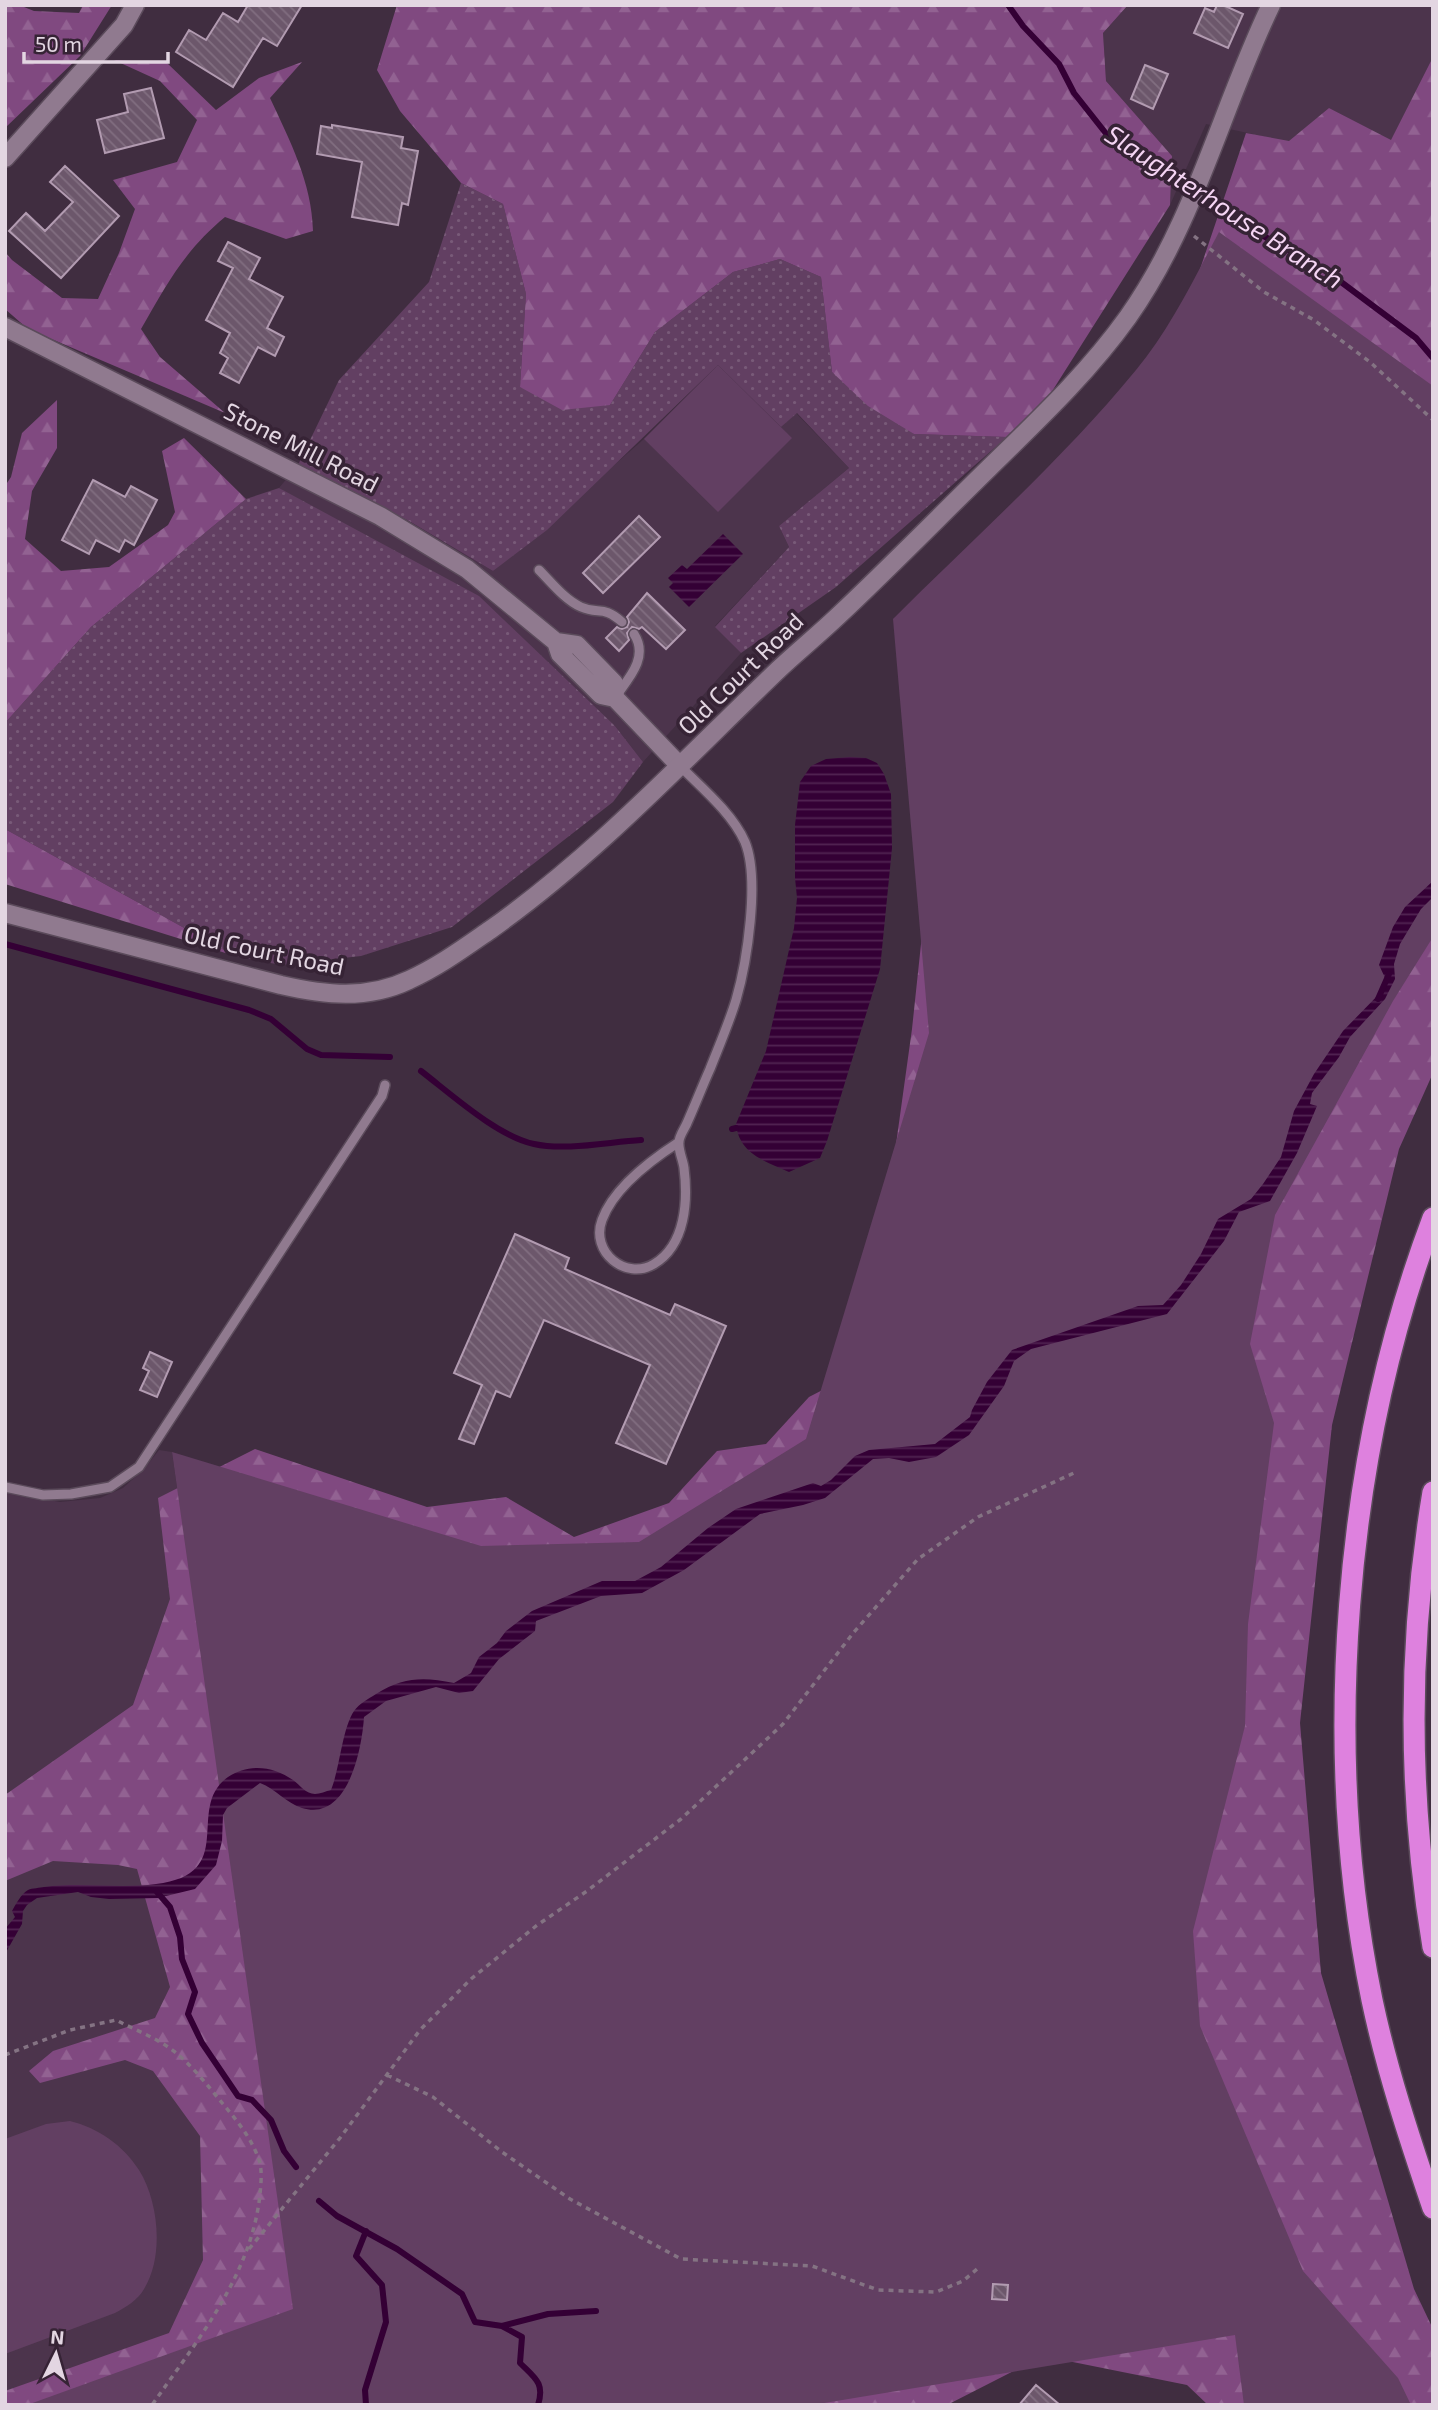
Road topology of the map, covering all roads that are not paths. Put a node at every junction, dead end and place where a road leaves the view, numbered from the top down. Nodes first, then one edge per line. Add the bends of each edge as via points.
1 (135, 5) edge
2 (1271, 5) edge
3 (5, 158) edge
4 (5, 327) edge
5 (539, 570) dead end
6 (622, 622) dead end
7 (634, 635) dead end
8 (615, 698) junction
9 (680, 765) junction
10 (5, 913) edge
11 (385, 1085) dead end
12 (679, 1142) junction
13 (1433, 1218) edge
14 (5, 1487) edge
15 (1433, 1492) edge
16 (1433, 1947) edge
17 (1433, 2208) edge

1 - 3 main road via 124,25
2 - 9 main road, Old Court Road via 1189,209 1129,316 1082,374
4 - 8 main road, Stone Mill Road via 380,516 467,569 556,642 560,654 601,695
5 - 6 lane via 583,609 608,611
7 - 8 lane via 640,655 637,665
8 - 9 main road, Stone Mill Road
9 - 10 main road, Old Court Road via 596,845 517,911 428,971 371,993 314,992
9 - 12 lane via 745,842 752,891 736,999
11 - 14 lane via 139,1467 110,1487 71,1494
12 - 12 lane via 687,1194 684,1221 671,1248 656,1263 640,1270 626,1269 604,1251 599,1236 602,1220 636,1173
13 - 17 highway via 1404,1307 1371,1448 1357,1527 1345,1689 1356,1892 1372,2000 1403,2119
15 - 16 highway via 1418,1608 1414,1689 1423,1886

